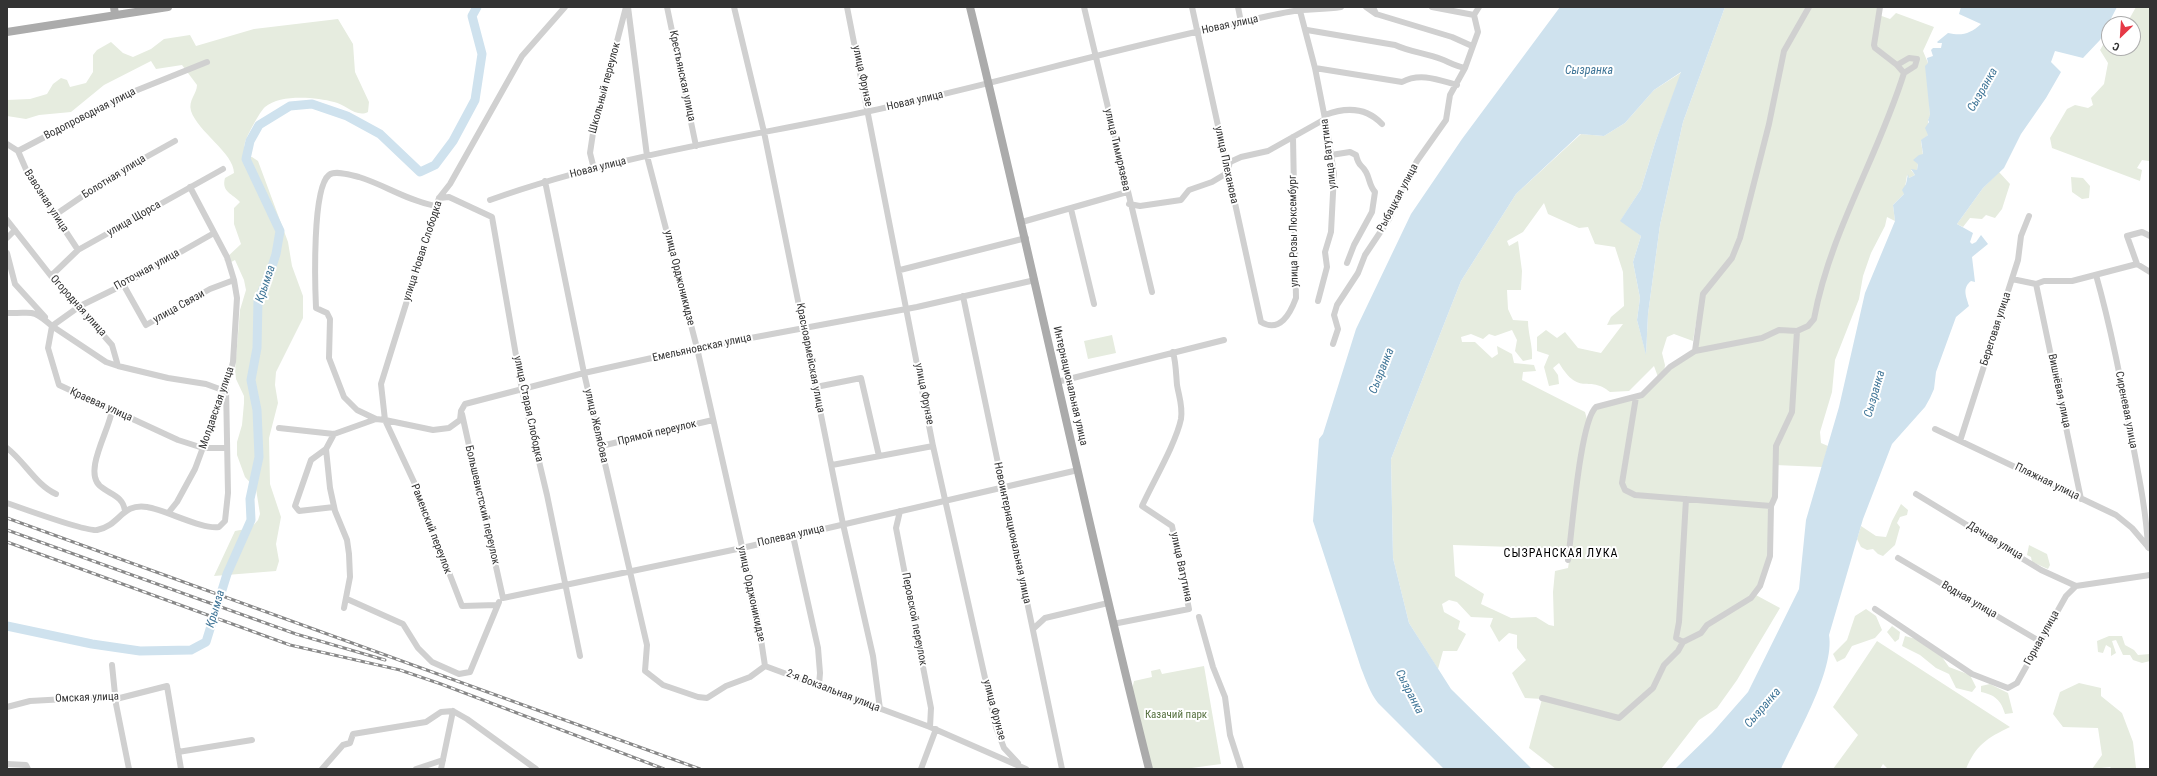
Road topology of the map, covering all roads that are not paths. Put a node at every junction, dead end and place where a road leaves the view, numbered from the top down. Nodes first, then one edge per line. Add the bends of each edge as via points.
1 (168, 7) edge
2 (565, 7) edge
3 (627, 7) edge
4 (667, 7) edge
5 (734, 7) edge
6 (848, 7) edge
7 (970, 7) edge
8 (1084, 7) edge
9 (1192, 7) edge
10 (1238, 7) edge
11 (1341, 7) edge
12 (1366, 7) edge
13 (1373, 7) edge
14 (1432, 7) edge
15 (1479, 7) edge
16 (1809, 7) edge
17 (1880, 7) edge
18 (1300, 9) edge
19 (114, 11) edge
20 (1376, 14) junction
21 (1474, 15) junction
22 (1241, 22) junction
23 (1307, 30) junction
24 (7, 32) edge
25 (1197, 32) junction
26 (1472, 46) junction
27 (1096, 56) junction
28 (207, 62) dead end
29 (1897, 64) junction
30 (1315, 68) junction
31 (1465, 68) junction
32 (1904, 74) junction
33 (989, 84) junction
34 (1457, 85) junction
35 (869, 111) junction
36 (1325, 117) junction
37 (1382, 124) dead end
38 (764, 132) junction
39 (1293, 137) junction
40 (175, 141) dead end
41 (7, 144) edge
42 (696, 146) junction
43 (18, 151) junction
44 (1331, 155) junction
45 (647, 156) junction
46 (223, 169) dead end
47 (594, 169) junction
48 (1227, 173) junction
49 (545, 181) junction
50 (190, 187) junction
51 (1127, 192) junction
52 (439, 198) junction
53 (490, 200) dead end
54 (1130, 204) junction
55 (436, 206) junction
56 (1071, 209) junction
57 (55, 215) junction
58 (2029, 216) dead end
59 (7, 220) edge
60 (1022, 222) junction
61 (15, 230) junction
62 (214, 233) junction
63 (2150, 236) edge
64 (7, 238) edge
65 (1026, 238) junction
66 (78, 250) junction
67 (7, 253) edge
68 (1347, 263) dead end
69 (2137, 264) junction
70 (900, 270) junction
71 (2150, 272) edge
72 (2096, 275) junction
73 (51, 276) junction
74 (2012, 279) junction
75 (234, 280) junction
76 (1035, 280) junction
77 (123, 284) junction
78 (2036, 284) junction
79 (1152, 292) dead end
80 (963, 296) junction
81 (1318, 301) dead end
82 (1094, 304) dead end
83 (80, 306) junction
84 (907, 308) junction
85 (7, 313) edge
86 (1261, 322) joint
87 (52, 326) junction
88 (804, 327) junction
89 (1797, 331) junction
90 (1224, 340) dead end
91 (1333, 344) dead end
92 (697, 348) junction
93 (1694, 351) junction
94 (1173, 352) junction
95 (118, 366) junction
96 (584, 373) junction
97 (1058, 382) junction
98 (816, 387) junction
99 (226, 388) junction
100 (522, 390) junction
101 (1636, 397) junction
102 (112, 410) junction
103 (461, 411) junction
104 (376, 419) junction
105 (385, 420) junction
106 (713, 420) junction
107 (278, 428) dead end
108 (1935, 429) dead end
109 (334, 434) junction
110 (1960, 441) junction
111 (601, 446) junction
112 (934, 446) junction
113 (7, 448) edge
114 (203, 448) junction
115 (227, 448) junction
116 (326, 449) junction
117 (879, 456) junction
118 (832, 465) junction
119 (1078, 470) junction
120 (1003, 488) junction
121 (56, 494) dead end
122 (1916, 494) dead end
123 (1686, 499) junction
124 (2081, 499) junction
125 (946, 501) junction
126 (7, 503) edge
127 (334, 506) junction
128 (1770, 506) junction
129 (125, 511) junction
130 (169, 512) junction
131 (900, 512) junction
132 (843, 524) junction
133 (793, 536) junction
134 (742, 548) junction
135 (2149, 548) edge
136 (1898, 558) dead end
137 (1568, 560) dead end
138 (630, 571) junction
139 (2150, 575) edge
140 (566, 585) junction
141 (2076, 586) junction
142 (503, 598) junction
143 (347, 599) junction
144 (1108, 604) junction
145 (497, 605) junction
146 (344, 608) dead end
147 (1875, 609) dead end
148 (1199, 617) dead end
149 (1113, 624) junction
150 (1033, 629) junction
151 (1683, 642) junction
152 (2040, 642) junction
153 (580, 656) dead end
154 (112, 665) dead end
155 (765, 666) junction
156 (819, 685) junction
157 (1542, 698) dead end
158 (116, 699) junction
159 (8, 709) edge
160 (880, 709) junction
161 (453, 711) junction
162 (933, 728) junction
163 (252, 740) dead end
164 (178, 752) junction
165 (443, 760) junction
166 (7, 764) edge
167 (28, 769) edge
168 (129, 769) edge
169 (181, 769) edge
170 (322, 769) edge
171 (416, 769) edge
172 (441, 769) edge
173 (536, 769) edge
174 (921, 769) edge
175 (1026, 769) edge
176 (1062, 769) edge
177 (1149, 769) edge
178 (1241, 769) edge

1 - 19 main road
2 - 52 street, улица Новая Слободка via 522,56 450,184
3 - 45 street, улица Орджоникидзе
3 - 47 street, Школьный переулок via 593,133 590,152
4 - 42 street, Крестьянская улица
5 - 38 street, Красноармейская улица
6 - 35 street, улица Фрунзе
7 - 33 main road, Интернациональная улица
8 - 27 street, улица Тимирязева
9 - 25 street, улица Плеханова
10 - 22 street
11 - 18 street, Новая улица
12 - 20 street
13 - 20 street
14 - 21 street
15 - 21 street
16 - 93 street via 1784,51 1769,124 1740,238 1732,258 1703,294
17 - 29 street via 1875,48
18 - 22 street, Новая улица
18 - 23 street, улица Ватутина
19 - 24 main road
20 - 26 street via 1452,37
21 - 26 street, Рыбацкая улица via 1478,32
22 - 25 street, Новая улица
23 - 30 street, улица Ватутина
23 - 31 street via 1395,45
25 - 27 street, Новая улица
25 - 48 street, улица Плеханова
26 - 31 street, Рыбацкая улица
27 - 33 street, Новая улица
27 - 51 street, улица Тимирязева
28 - 43 street, Водопроводная улица via 124,95
29 - 32 street
29 - 32 street via 1909,58 1917,59 1915,66
30 - 34 street via 1402,82 1432,77
30 - 36 street, улица Ватутина
31 - 34 street, Рыбацкая улица
32 - 89 street via 1889,118 1837,234 1814,319 1808,326
33 - 35 street, Новая улица
33 - 60 main road, Интернациональная улица
34 - 91 street, Рыбацкая улица via 1450,96 1446,120 1417,161 1389,219 1337,305 1334,315 1338,329
35 - 38 street, Новая улица
35 - 70 street, улица Фрунзе
36 - 37 street via 1336,110 1351,110 1372,114
36 - 39 street
36 - 44 street, улица Ватутина
38 - 42 street, Новая улица
38 - 88 street, Красноармейская улица
39 - 48 street via 1268,151 1230,162
39 - 86 street, улица Розы Люксембург via 1296,298 1287,319 1275,326
40 - 57 street, Болотная улица via 112,176
41 - 43 street
42 - 45 street, Новая улица
43 - 57 street, Взвозная улица via 28,174
44 - 68 street via 1350,152 1356,155 1358,165 1365,171 1370,186 1376,192 1372,212
44 - 81 street, улица Ватутина via 1334,192 1331,232 1325,252 1327,267
45 - 47 street, Новая улица
45 - 92 street, улица Орджоникидзе
46 - 50 street, улица Щорса
47 - 49 street, Новая улица
48 - 54 street via 1215,181 1189,190 1181,200 1146,206
48 - 86 street, улица Плеханова
49 - 53 street, Новая улица
49 - 96 street, улица Желябова
50 - 62 street, Молдавская улица
50 - 66 street, улица Щорса
51 - 54 street, улица Тимирязева
51 - 56 street
52 - 55 street, улица Новая Слободка
52 - 100 street, улица Старая Слободка via 449,197 492,217
54 - 79 street, улица Тимирязева
55 - 104 street via 421,203 358,177 335,173 323,182 314,261 316,308 327,313 330,319 329,358 344,397 357,410
55 - 105 street, улица Новая Слободка via 381,384
56 - 60 street
56 - 82 street
57 - 66 street, Взвозная улица
58 - 74 street, Береговая улица via 2021,236
59 - 61 street, Огородная улица
60 - 65 main road, Интернациональная улица
61 - 64 street
61 - 73 street, Огородная улица
62 - 75 street, Молдавская улица via 227,257
62 - 77 street, Поточная улица
63 - 69 street via 2142,232 2127,236
65 - 70 street
65 - 76 main road, Интернациональная улица
66 - 73 street, улица Щорса
67 - 87 street via 15,284
69 - 71 street
69 - 72 street
70 - 84 street, улица Фрунзе
72 - 78 street via 2072,281 2044,281
72 - 135 street, Сиреневая улица via 2108,316 2127,412 2147,520
73 - 83 street, Огородная улица
74 - 78 street
74 - 110 street, Береговая улица
75 - 77 street, улица Связи via 210,289 146,325
75 - 99 street, Молдавская улица via 237,298 233,362
76 - 80 street, Емельяновская улица
76 - 97 main road, Интернациональная улица
77 - 83 street, Поточная улица
78 - 124 street, Вишнёвая улица
80 - 84 street, Емельяновская улица
80 - 120 street, Новоинтернациональная улица
83 - 87 street, Поточная улица
83 - 95 street, Огородная улица via 112,345
84 - 88 street, Емельяновская улица
84 - 112 street, улица Фрунзе
85 - 87 street via 35,312
87 - 95 street via 106,362
87 - 102 street, Краевая улица via 48,348 59,385
88 - 92 street, Емельяновская улица
88 - 98 street, Красноармейская улица
89 - 93 street via 1780,330 1762,338
89 - 128 street via 1792,412 1776,446 1775,497
90 - 94 street
92 - 96 street, Емельяновская улица
92 - 106 street, улица Орджоникидзе
93 - 101 street via 1670,367 1657,382
94 - 97 street
94 - 149 street, улица Ватутина via 1177,387 1182,403 1181,418 1142,506 1172,526 1189,609
95 - 99 street
96 - 100 street, Емельяновская улица
96 - 111 street, улица Желябова
97 - 119 main road, Интернациональная улица
98 - 117 street via 862,378
98 - 118 street, Красноармейская улица
99 - 114 street, Молдавская улица
99 - 115 street
100 - 103 street, Емельяновская улица via 465,404
100 - 140 street, улица Старая Слободка
101 - 123 street via 1622,483 1625,490 1635,495
101 - 137 street via 1596,407 1590,417 1579,468
102 - 114 street, Краевая улица via 178,440
102 - 129 street via 98,451 95,474 100,486 122,500
103 - 105 street, Емельяновская улица via 460,420 449,428 433,430
103 - 142 street, Большевистский переулок
104 - 105 street
104 - 109 street
105 - 145 street, Раменский переулок via 414,482 462,606
106 - 111 street, Прямой переулок
106 - 134 street, улица Орджоникидзе
107 - 109 street
108 - 110 street, Пляжная улица
109 - 116 street
110 - 124 street, Пляжная улица
111 - 138 street, улица Желябова
112 - 117 street
112 - 125 street, улица Фрунзе
113 - 121 street via 47,490
114 - 115 street, Краевая улица
114 - 130 street, Молдавская улица via 185,489
115 - 130 street via 228,494 226,516 222,524 214,528 209,527
116 - 127 street
116 - 127 street via 311,460 295,506 299,510
117 - 118 street
118 - 132 street, Красноармейская улица
119 - 120 street, Полевая улица
119 - 144 main road, Интернациональная улица
120 - 125 street, Полевая улица
120 - 150 street, Новоинтернациональная улица
122 - 141 street, Дачная улица via 2041,570
123 - 128 street
123 - 151 street via 1676,638
124 - 135 street, Пляжная улица via 2116,516 2132,528
125 - 131 street, Полевая улица
125 - 175 street, улица Фрунзе via 999,738 1012,758
126 - 129 street via 95,531 113,525
127 - 143 street via 347,540 349,554 350,577
128 - 151 street via 1770,556 1760,586 1751,598 1707,625 1701,633
129 - 130 street via 139,506
131 - 132 street, Полевая улица
131 - 162 street, Перовской переулок via 896,528
132 - 133 street, Полевая улица
132 - 160 street, Красноармейская улица via 873,656
133 - 134 street, Полевая улица
133 - 156 street via 818,648
134 - 138 street, Полевая улица
134 - 155 street, улица Орджоникидзе
136 - 152 street, Водная улица
138 - 140 street, Полевая улица
138 - 155 street, улица Желябова via 646,645 645,671 663,685 707,698 726,686 750,677
139 - 141 street
140 - 142 street, Полевая улица
140 - 153 street, улица Старая Слободка
141 - 152 street, Горная улица via 2066,596
142 - 145 street
143 - 145 street via 403,624 418,648 432,662 459,674 470,672
143 - 146 street
144 - 149 main road, Интернациональная улица
144 - 150 street via 1045,618
147 - 152 street, Горная улица via 1972,674 2008,688 2017,683
148 - 178 street via 1213,667 1225,697 1230,735
149 - 177 main road, Интернациональная улица
150 - 176 street, Новоинтернациональная улица
151 - 157 street via 1664,665 1653,688 1619,718
154 - 158 street
155 - 156 street, 2-я Вокзальная улица
156 - 160 street, 2-я Вокзальная улица
158 - 159 street, Омская улица via 102,697 30,701 13,704
158 - 164 street, Омская улица via 167,686
158 - 168 street
160 - 162 street, 2-я Вокзальная улица
161 - 165 street
161 - 170 street via 441,712 426,722 353,734 350,743 343,746
161 - 173 street
162 - 174 street, Перовской переулок
162 - 175 street, 2-я Вокзальная улица
163 - 164 street
164 - 169 street
165 - 171 street
165 - 172 street
166 - 167 street via 22,763

